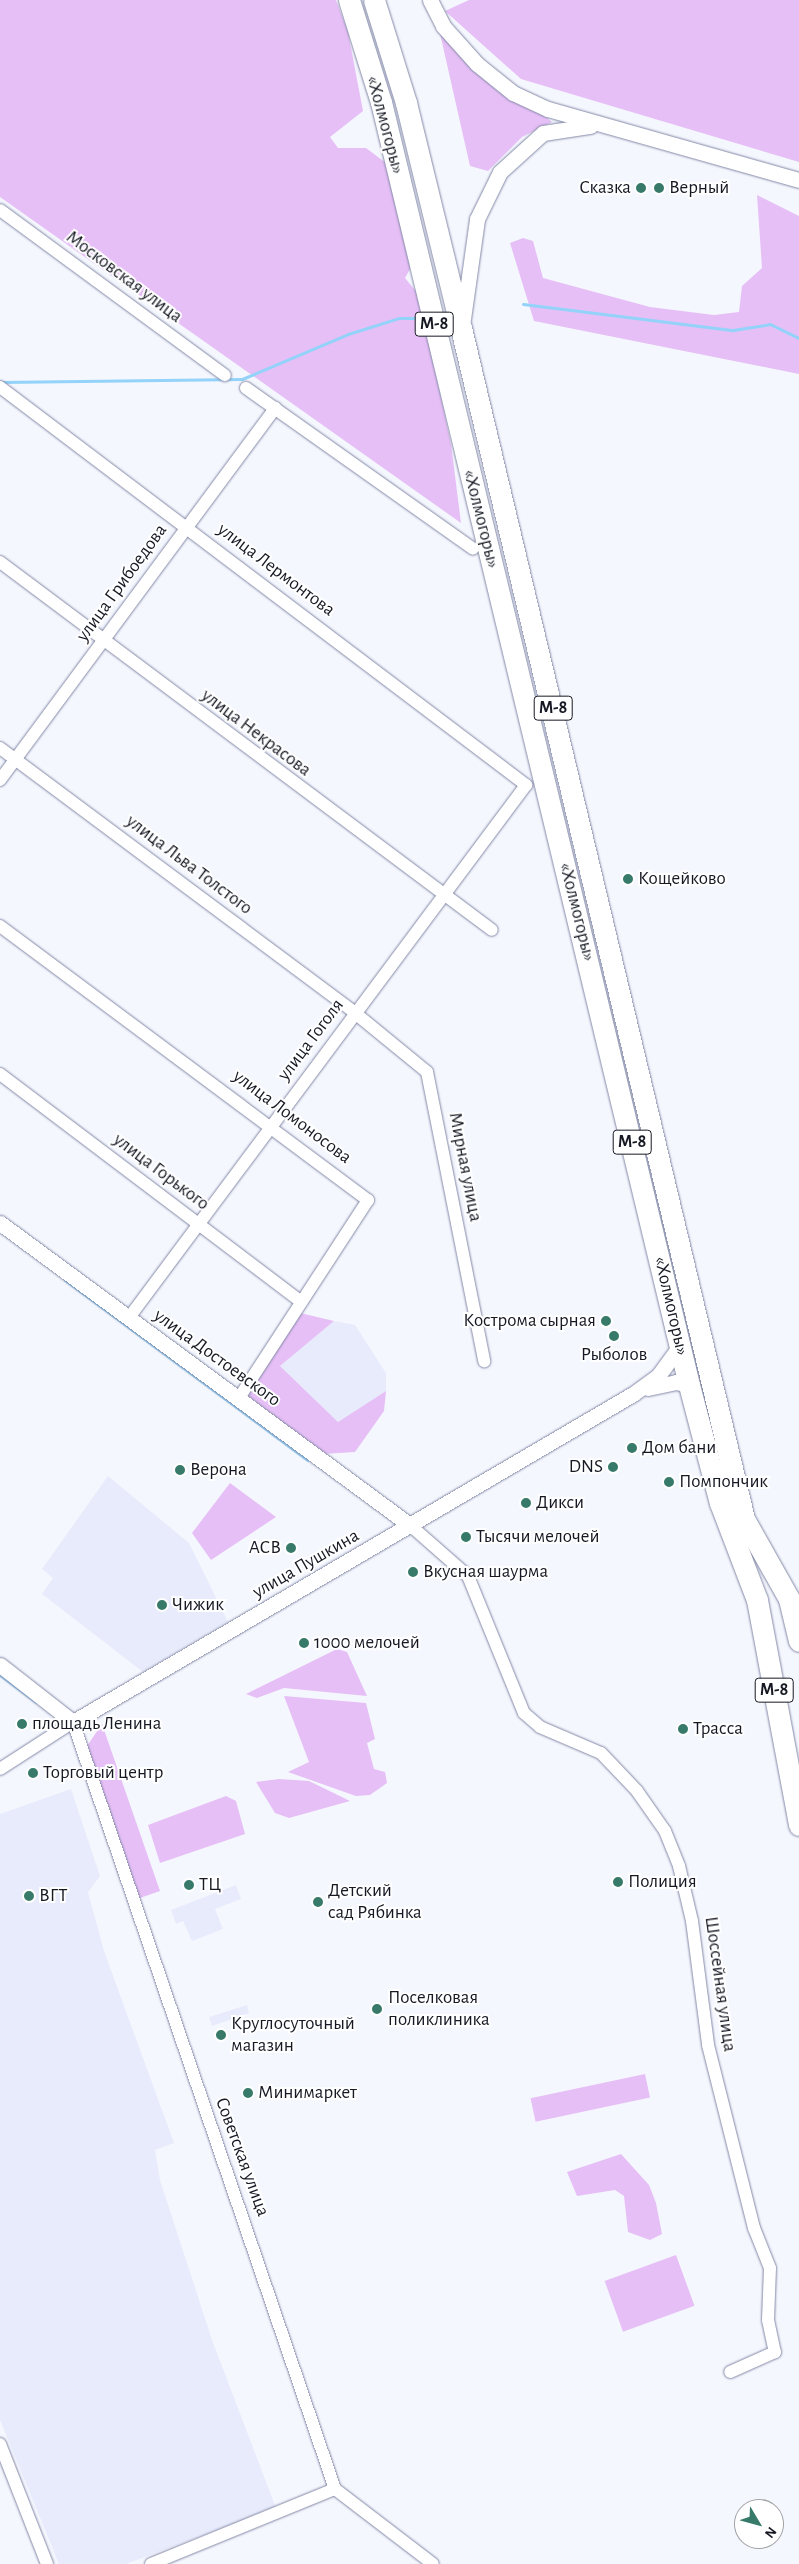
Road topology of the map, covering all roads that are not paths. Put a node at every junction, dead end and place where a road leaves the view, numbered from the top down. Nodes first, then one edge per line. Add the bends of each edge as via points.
1 (349, 0) edge
2 (374, 0) edge
3 (430, 0) edge
4 (604, 125) junction
5 (799, 180) edge
6 (1, 209) edge
7 (461, 328) junction
8 (225, 375) dead end
9 (0, 387) edge
10 (246, 388) dead end
11 (274, 408) junction
12 (187, 525) junction
13 (473, 549) dead end
14 (0, 562) edge
15 (103, 641) junction
16 (0, 748) edge
17 (15, 759) junction
18 (0, 780) edge
19 (526, 785) joint
20 (442, 896) junction
21 (0, 926) edge
22 (492, 930) dead end
23 (355, 1012) junction
24 (0, 1074) edge
25 (272, 1125) junction
26 (0, 1223) edge
27 (198, 1223) junction
28 (299, 1300) junction
29 (128, 1319) junction
30 (680, 1346) junction
31 (484, 1361) dead end
32 (689, 1385) junction
33 (633, 1394) junction
34 (239, 1398) junction
35 (411, 1526) junction
36 (799, 1641) edge
37 (0, 1665) edge
38 (73, 1722) junction
39 (0, 1769) edge
40 (799, 1825) edge
41 (730, 2372) dead end
42 (0, 2444) edge
43 (335, 2489) junction
44 (158, 2563) edge
45 (47, 2564) edge
46 (432, 2564) edge

1 - 30 highway, «Холмогоры» / М-8 via 381,102
2 - 7 highway, «Холмогоры» / М-8 via 406,103
3 - 4 street via 443,26 477,64 513,93 548,109
4 - 5 street
4 - 7 street via 543,133 500,172 477,219
6 - 8 street, Московская улица
7 - 36 highway, «Холмогоры» / М-8 via 722,1434 744,1519 789,1599
9 - 12 street, улица Лермонтова
10 - 11 street
11 - 12 street, улица Грибоедова
11 - 13 street
12 - 15 street, улица Грибоедова
12 - 19 street, улица Лермонтова
14 - 15 street, улица Некрасова
15 - 17 street, улица Грибоедова
15 - 20 street, улица Некрасова
16 - 17 street, улица Льва Толстого
17 - 18 street, улица Грибоедова
17 - 23 street, улица Льва Толстого
19 - 20 street, улица Гоголя
20 - 22 street, улица Некрасова
20 - 23 street, улица Гоголя
21 - 25 street, улица Ломоносова
23 - 25 street, улица Гоголя
23 - 31 street, Мирная улица via 427,1072
24 - 27 street, улица Горького
25 - 27 street, улица Гоголя
25 - 28 street, улица Ломоносова via 368,1200
26 - 29 street, улица Достоевского
27 - 28 street, улица Горького
27 - 29 street, улица Гоголя
28 - 34 street, улица Ломоносова
29 - 34 street, улица Достоевского
30 - 32 highway, «Холмогоры» / М-8
30 - 33 street via 658,1376
32 - 33 street via 660,1384
32 - 40 highway, «Холмогоры» / М-8 via 720,1503 757,1600
33 - 35 street, улица Пушкина
34 - 35 street, улица Достоевского
35 - 38 street, улица Пушкина
35 - 41 street, Шоссейная улица via 468,1576 524,1713 540,1728 601,1753 637,1791 665,1831 679,1866 692,1921 710,2054 754,2228 770,2268 768,2320 775,2352
37 - 38 street
38 - 39 street, улица Пушкина
38 - 43 street, Советская улица
42 - 45 street
43 - 44 street
43 - 46 street

